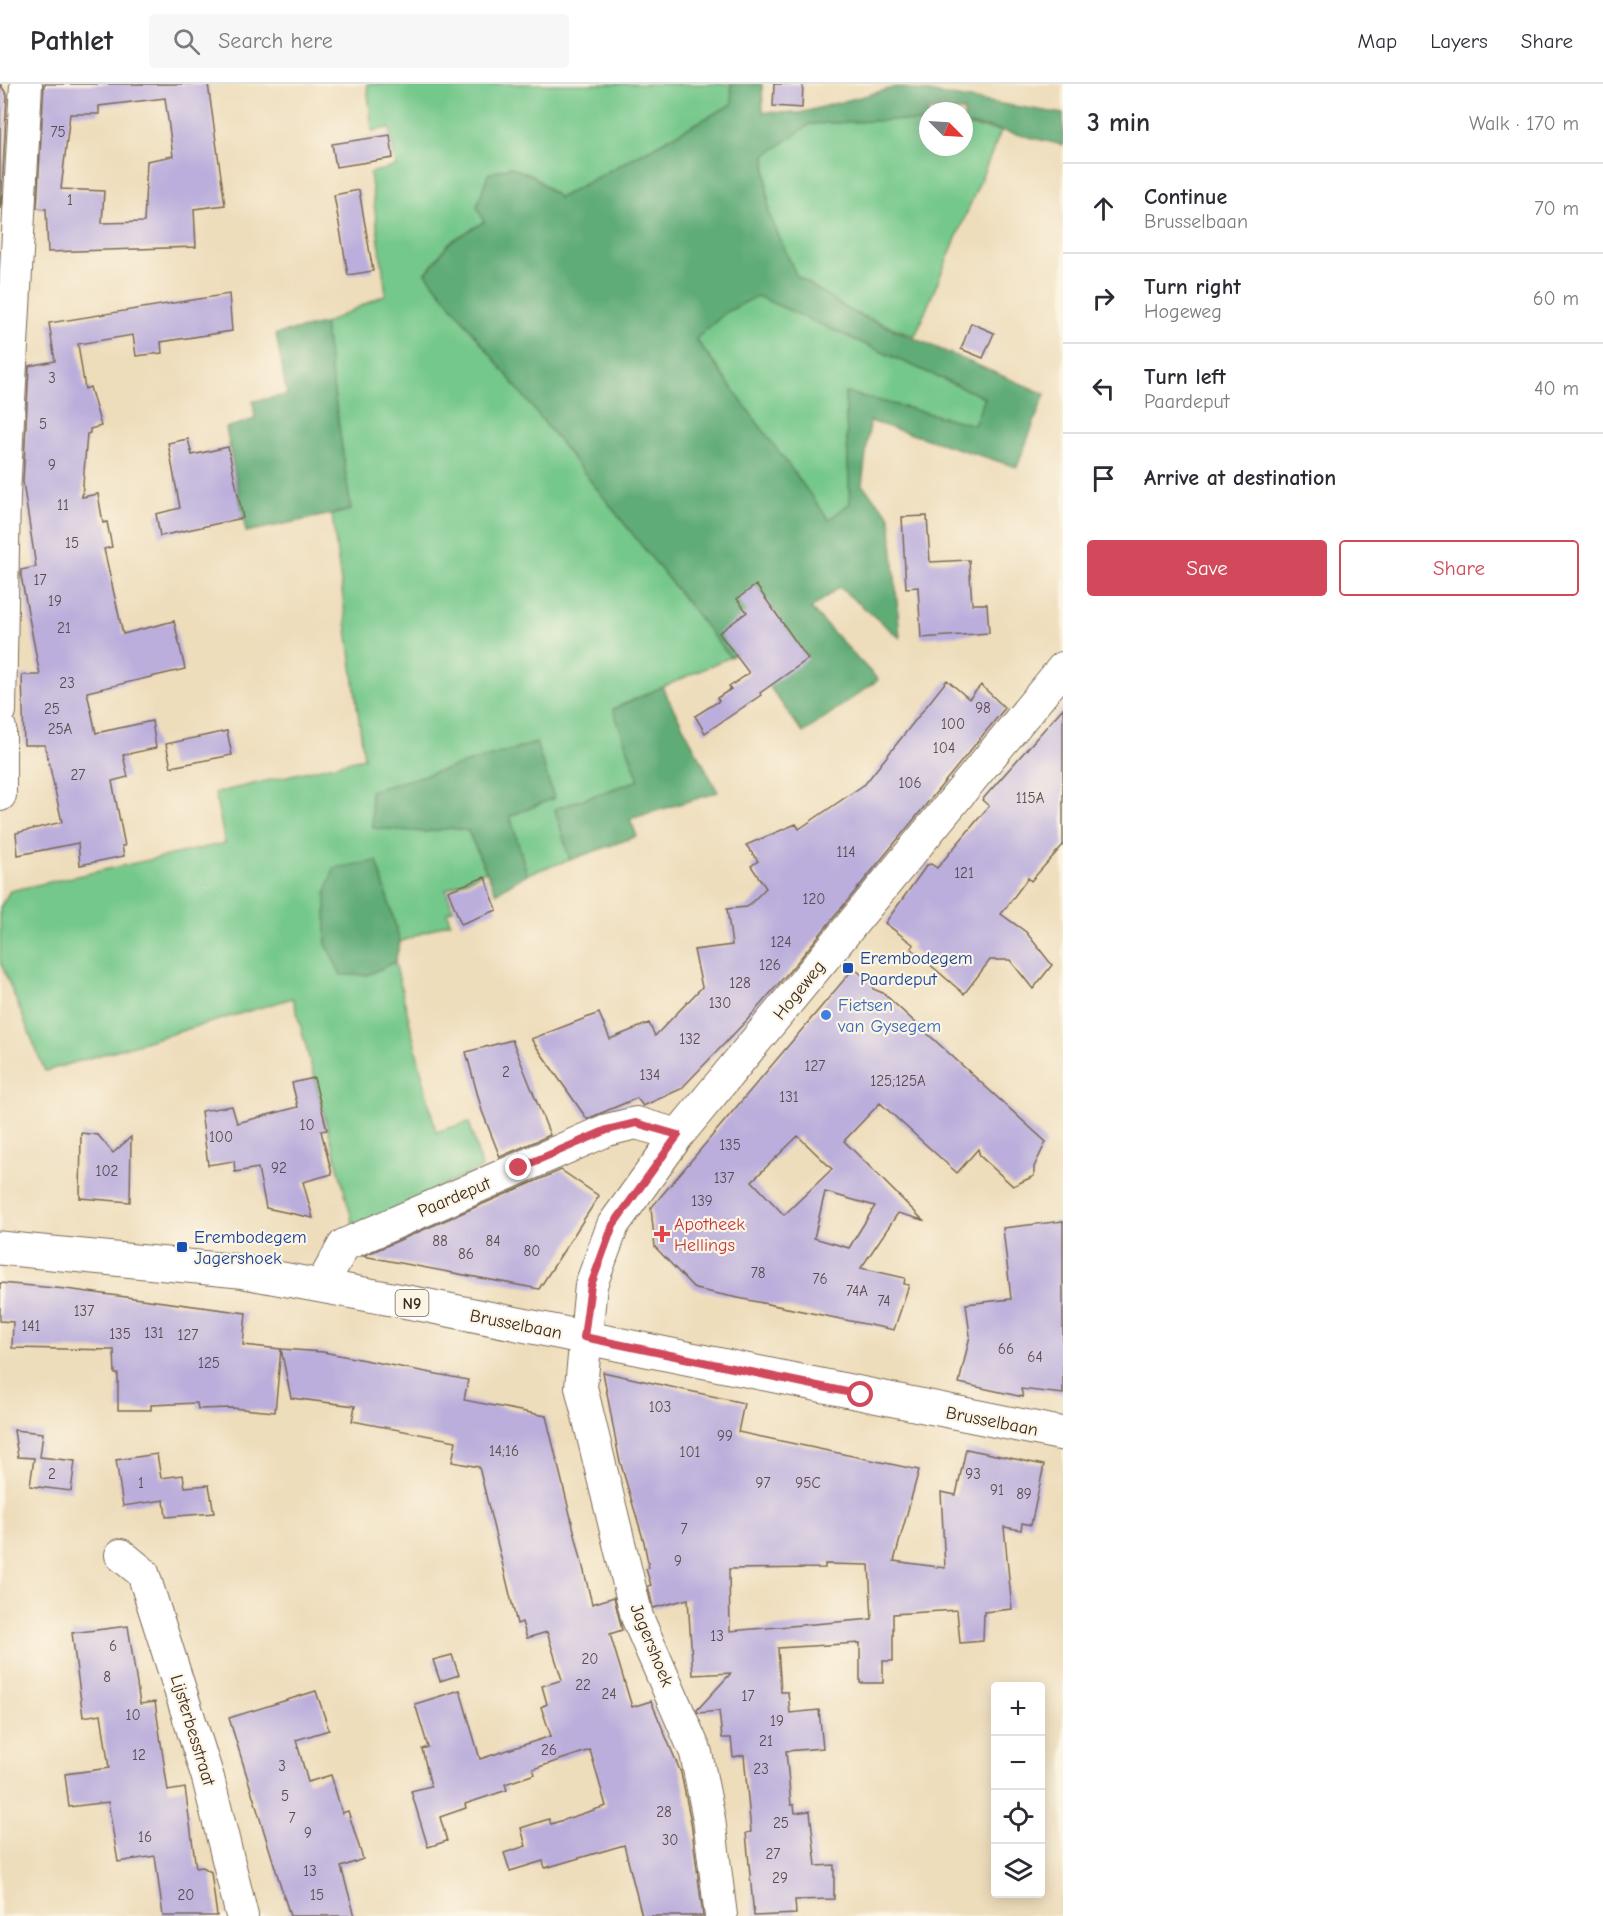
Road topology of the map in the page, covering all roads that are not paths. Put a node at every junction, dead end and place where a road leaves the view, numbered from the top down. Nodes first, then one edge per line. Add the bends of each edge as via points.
1 (26, 84) edge
2 (1063, 668) edge
3 (0, 711) edge
4 (0, 728) edge
5 (0, 795) edge
6 (678, 1135) junction
7 (0, 1248) edge
8 (321, 1286) junction
9 (584, 1337) junction
10 (1063, 1434) edge
11 (121, 1555) dead end
12 (242, 1916) edge
13 (721, 1916) edge

1 - 3 street via 4,494
2 - 6 street, Hogeweg
4 - 5 street
6 - 8 street, Paardeput via 636,1123 607,1130 344,1245
6 - 9 street, Hogeweg via 613,1225 591,1285
7 - 8 main road, Brusselbaan / N9 via 239,1271
8 - 9 main road, Brusselbaan / N9
9 - 10 main road, Brusselbaan / N9
9 - 13 street, Jagershoek via 581,1387 637,1617 696,1753
11 - 12 street, Lijsterbesstraat via 143,1573 208,1778

